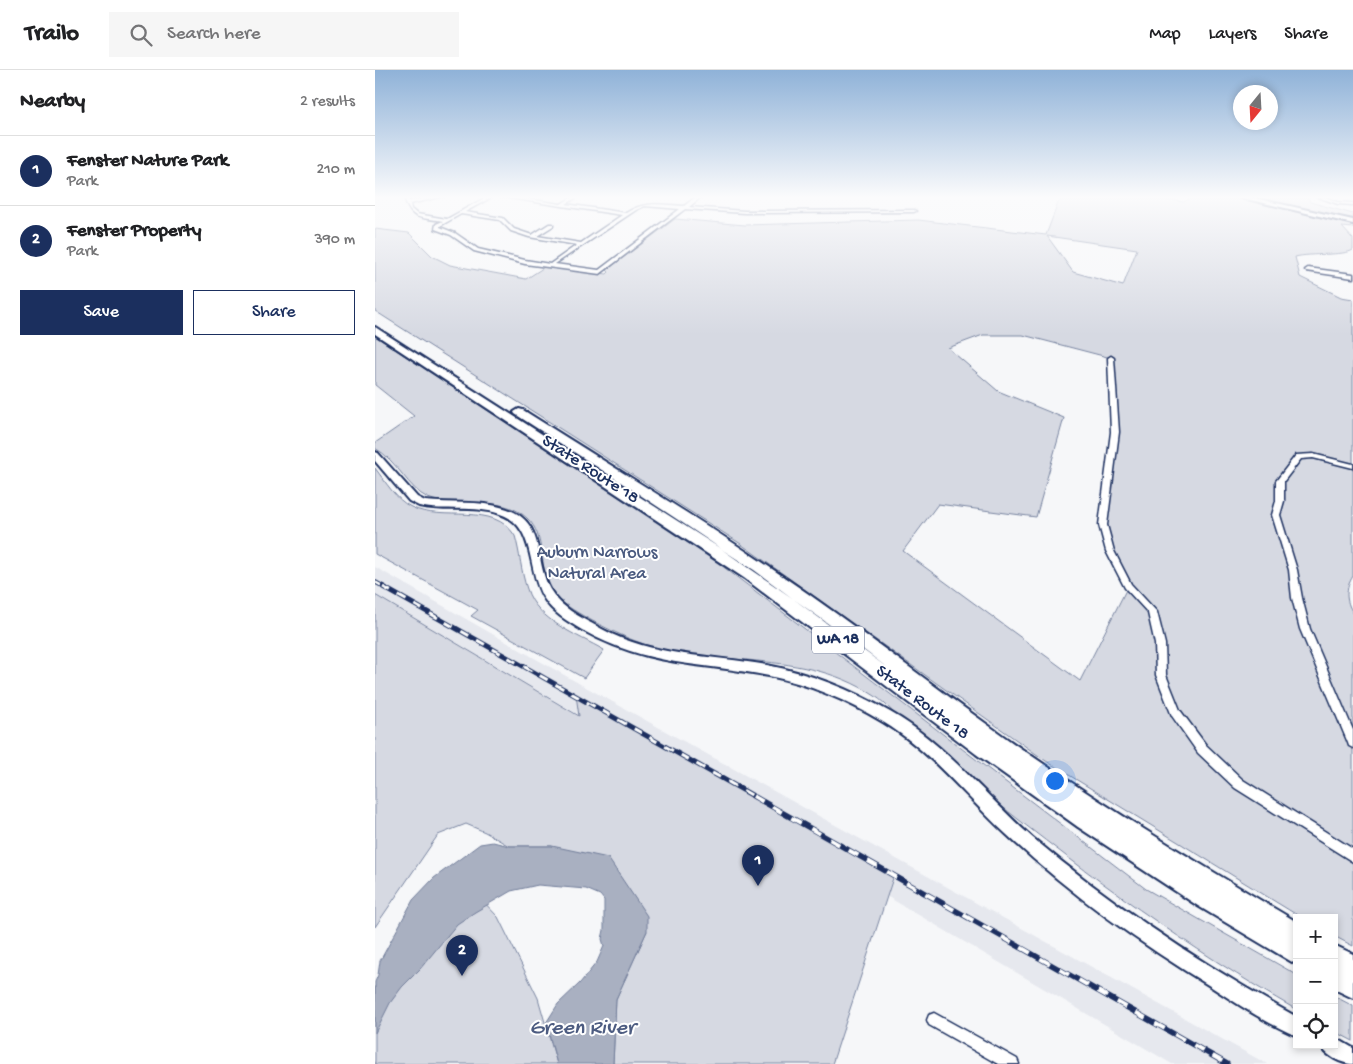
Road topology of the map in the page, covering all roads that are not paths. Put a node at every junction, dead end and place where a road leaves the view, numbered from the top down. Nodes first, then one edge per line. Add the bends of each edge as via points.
1 (465, 242) edge
2 (571, 242) edge
3 (638, 242) edge
4 (581, 244) joint
5 (551, 264) junction
6 (1308, 270) dead end
7 (1353, 276) edge
8 (375, 319) edge
9 (375, 330) edge
10 (1111, 358) dead end
11 (375, 455) edge
12 (1353, 466) edge
13 (1353, 743) edge
14 (1353, 856) edge
15 (1293, 932) edge
16 (1293, 953) edge
17 (1338, 957) edge
18 (1353, 966) edge
19 (1338, 978) edge
20 (1353, 987) edge
21 (934, 1020) dead end
22 (1293, 1025) edge
23 (1337, 1049) edge
24 (1353, 1058) edge
25 (1012, 1064) edge

1 - 5 street via 476,250 525,262
2 - 4 street
3 - 5 street via 599,272
4 - 5 street
6 - 7 street
8 - 15 highway, State Route 18 / WA 18 via 759,566 1053,780 1159,850
9 - 16 highway, State Route 18 / WA 18 via 749,574 1085,821
10 - 14 street via 1115,432 1103,525 1110,551 1128,586 1152,612 1161,675 1176,713 1201,749 1239,784
11 - 22 main road via 413,499 423,504 501,510 515,517 526,527 532,539 546,595 555,606 612,640 661,656 790,675 835,690 891,719 915,736 1063,874 1221,984
12 - 13 street via 1313,456 1299,458 1280,481 1276,515 1293,570 1305,628
17 - 18 highway
19 - 20 highway
21 - 25 street
23 - 24 main road

